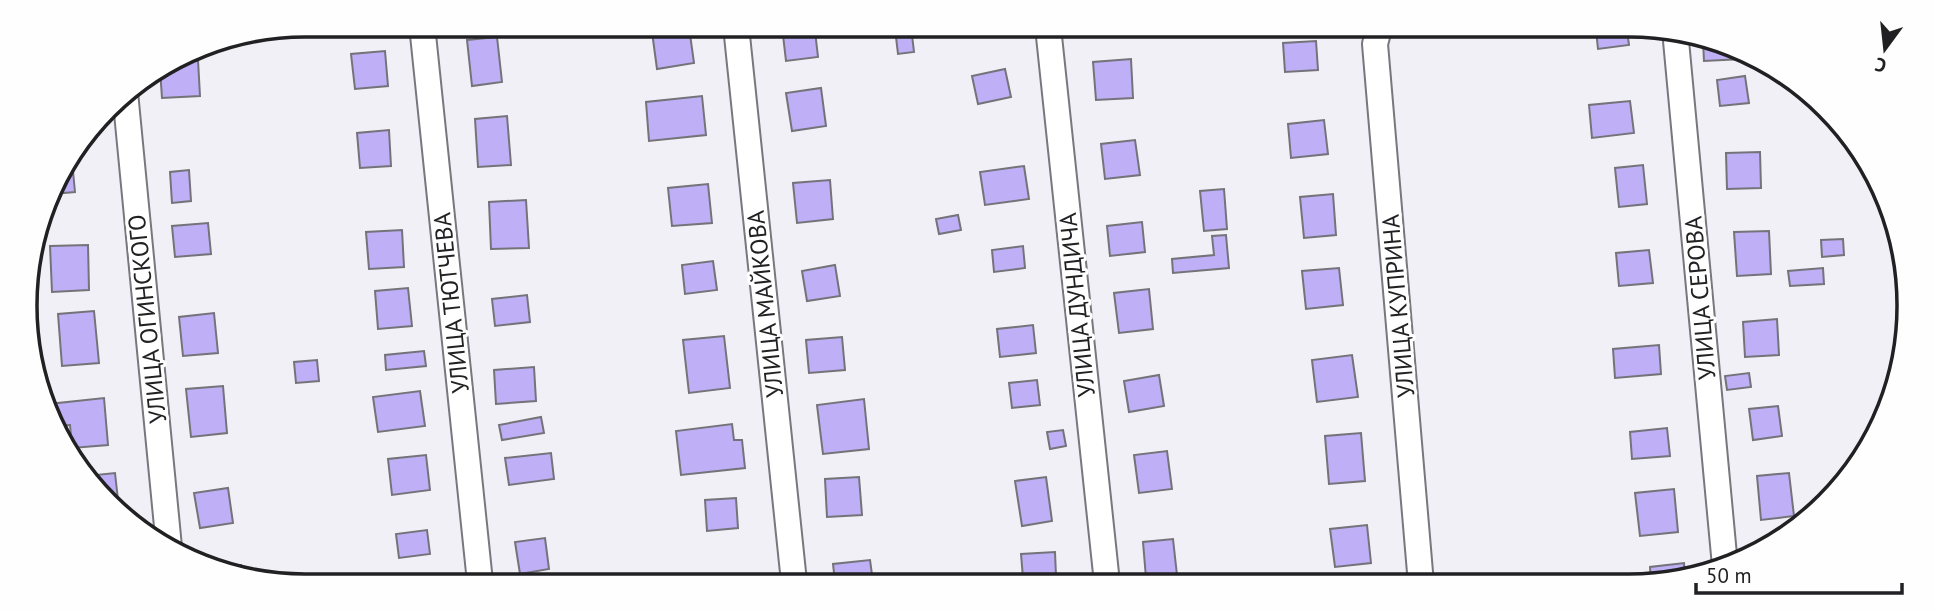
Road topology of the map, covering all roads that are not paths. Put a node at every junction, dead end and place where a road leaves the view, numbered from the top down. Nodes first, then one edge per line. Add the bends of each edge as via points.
1 (423, 37) edge
2 (737, 37) edge
3 (1049, 37) edge
4 (1377, 37) edge
5 (1676, 41) edge
6 (126, 105) edge
7 (168, 536) edge
8 (1724, 557) edge
9 (479, 574) edge
10 (793, 574) edge
11 (1106, 574) edge
12 (1420, 574) edge

1 - 9 street, УЛИЦА ТЮТЧЕВА
2 - 10 street, УЛИЦА МАЙКОВА
3 - 11 street, УЛИЦА ДУНДИЧА
4 - 12 street, УЛИЦА КУПРИНА
5 - 8 street, УЛИЦА СЕРОВА
6 - 7 street, УЛИЦА ОГИНСКОГО

